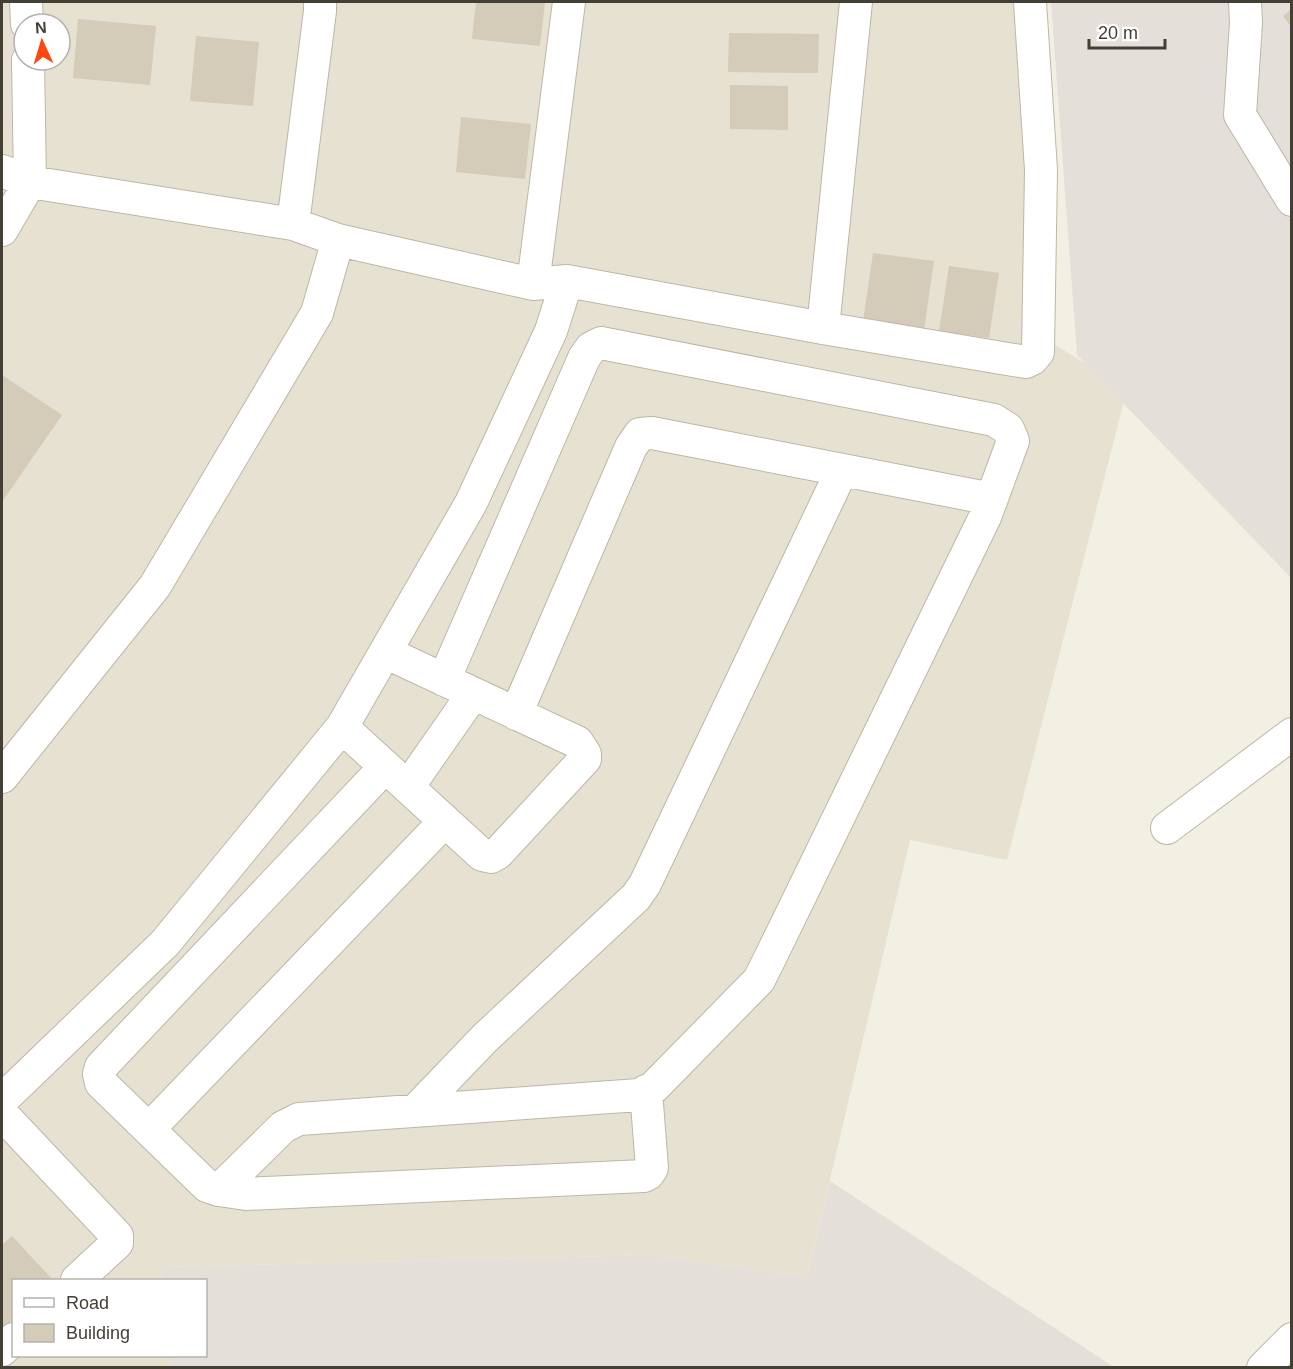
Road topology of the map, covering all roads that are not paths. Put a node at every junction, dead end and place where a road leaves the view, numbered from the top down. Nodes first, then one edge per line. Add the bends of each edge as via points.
1 (320, 2) edge
2 (569, 2) edge
3 (856, 2) edge
4 (1030, 2) edge
5 (1245, 2) edge
6 (27, 72) edge
7 (16, 176) edge
8 (1292, 200) edge
9 (293, 224) junction
10 (2, 230) edge
11 (338, 240) junction
12 (567, 281) junction
13 (533, 284) junction
14 (823, 328) junction
15 (842, 470) junction
16 (992, 499) junction
17 (385, 652) junction
18 (444, 680) junction
19 (473, 694) junction
20 (516, 714) junction
21 (342, 727) junction
22 (1292, 734) edge
23 (385, 767) junction
24 (2, 777) edge
25 (408, 787) junction
26 (445, 821) junction
27 (1167, 828) dead end
28 (646, 1091) junction
29 (2, 1100) edge
30 (416, 1111) junction
31 (2, 1114) edge
32 (149, 1129) junction
33 (219, 1190) junction
34 (78, 1279) edge
35 (1292, 1339) edge
36 (1263, 1368) edge

1 - 9 street
2 - 13 street
3 - 14 street
4 - 14 street via 1041,170 1038,352 1026,362
5 - 8 street via 1240,115
6 - 7 street
7 - 9 street
7 - 10 street
9 - 11 street
11 - 13 street
11 - 24 street via 317,313 155,586
12 - 13 street
12 - 14 street
12 - 17 street via 551,331 471,503
15 - 16 street
15 - 20 street via 652,433 640,434
15 - 30 street via 645,884 636,897 485,1038
16 - 18 street via 1013,441 1008,429 994,420 601,343 584,358
16 - 28 street via 759,980
17 - 18 street
17 - 21 street
18 - 19 street
19 - 20 street
19 - 25 street
20 - 26 street via 577,742 585,759 491,857 482,855
21 - 23 street
21 - 29 street via 165,943
22 - 27 street
23 - 25 street
23 - 32 street via 101,1066 101,1083
25 - 26 street
26 - 32 street
28 - 30 street via 639,1095
28 - 33 street via 652,1168 644,1176 246,1194
30 - 33 street via 299,1119 283,1127
31 - 34 street via 117,1236 117,1243
32 - 33 street via 207,1186
35 - 36 street

